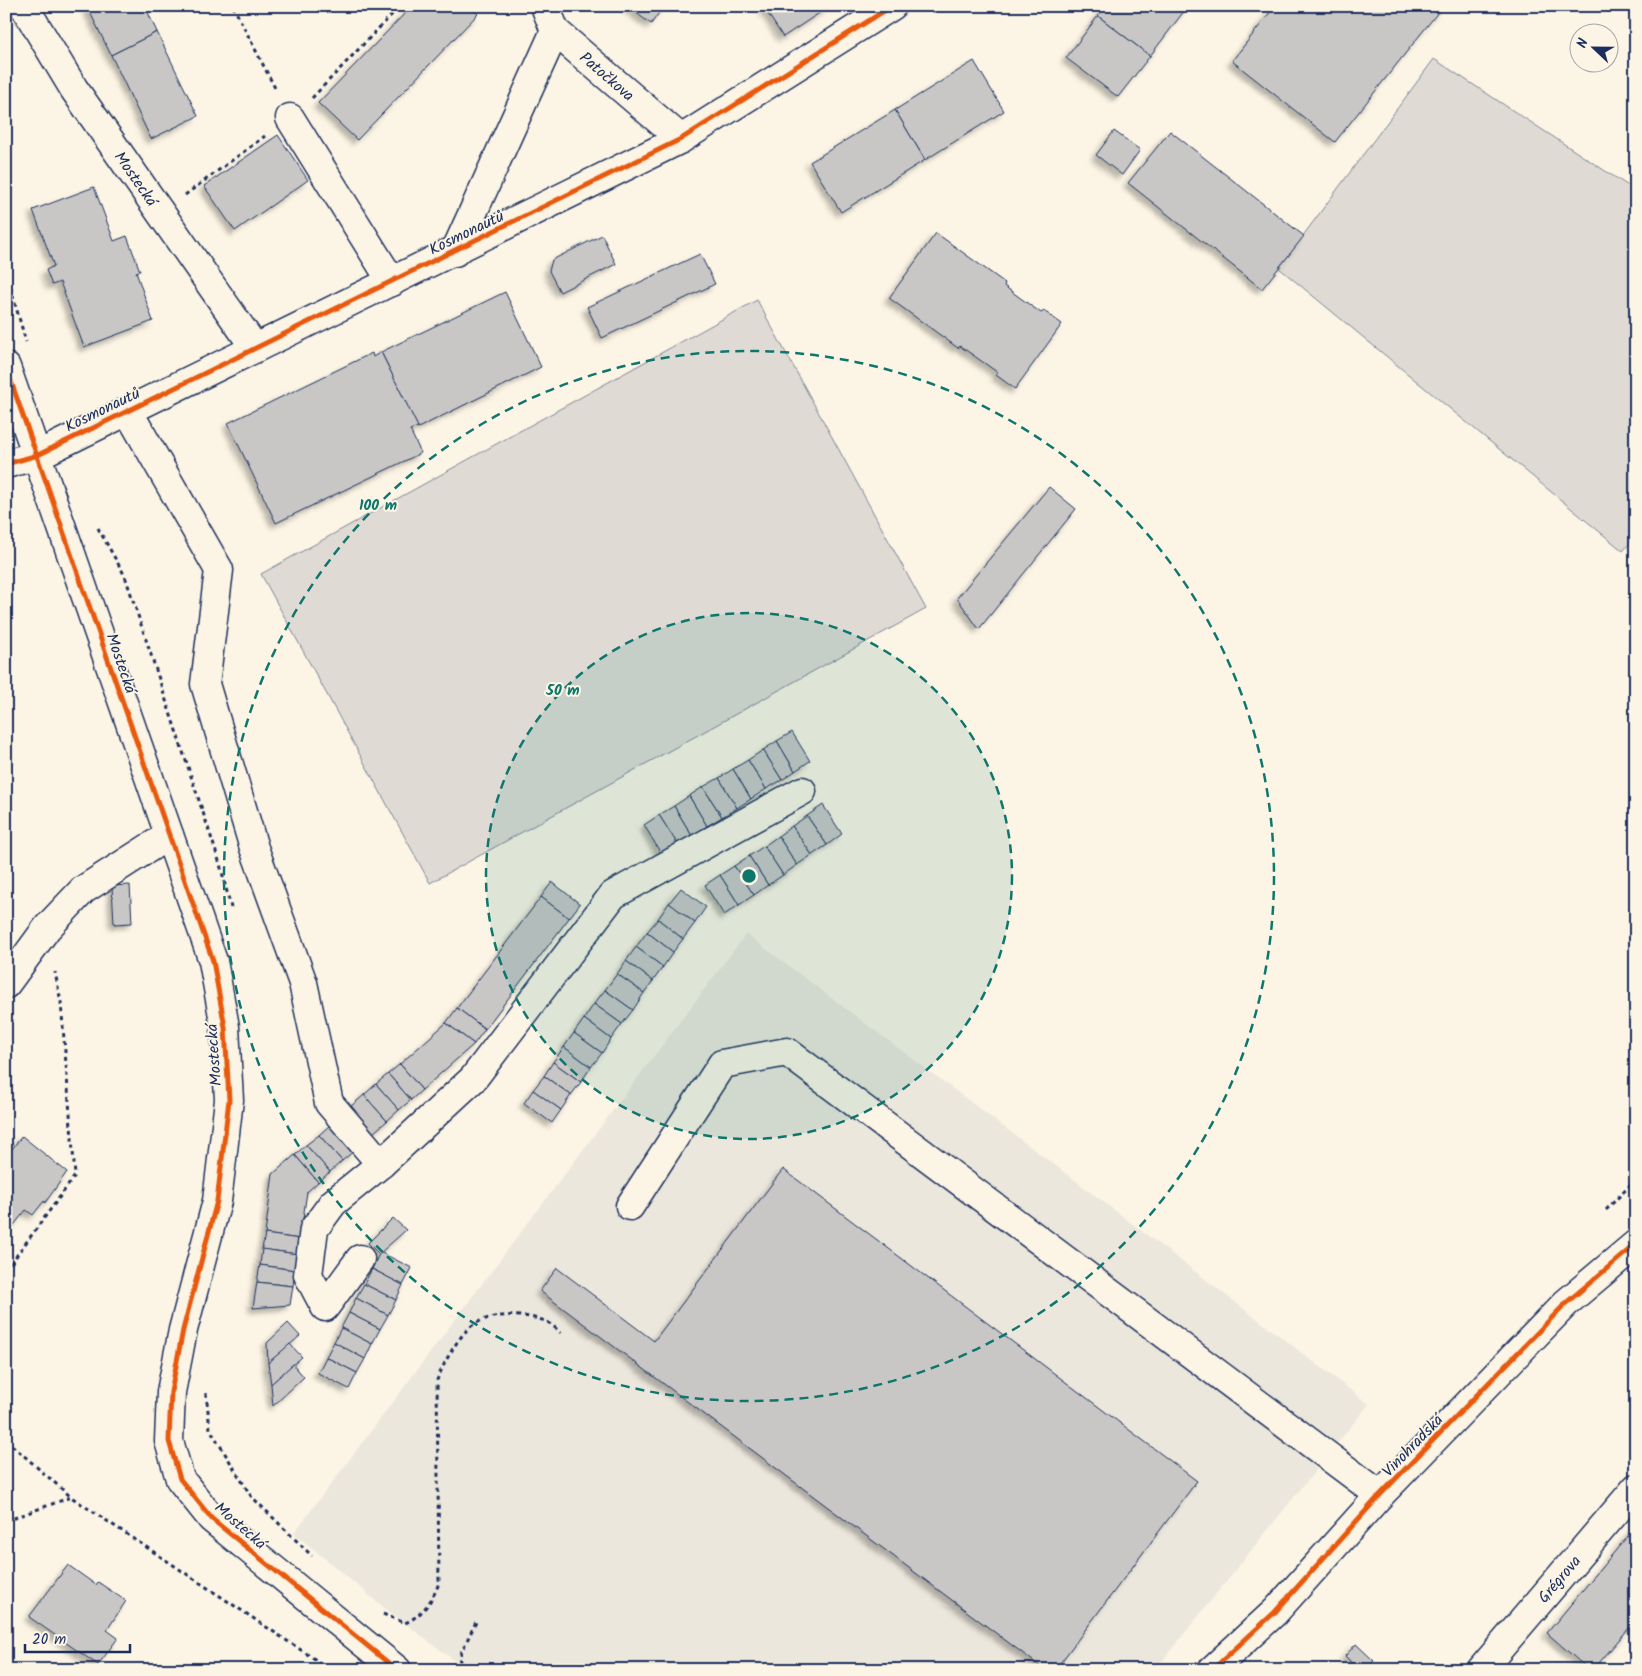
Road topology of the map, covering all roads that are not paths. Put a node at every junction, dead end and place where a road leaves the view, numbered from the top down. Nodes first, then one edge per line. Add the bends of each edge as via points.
1 (24, 6) edge
2 (545, 6) edge
3 (892, 6) edge
4 (555, 31) junction
5 (290, 118) road end
6 (681, 139) junction
7 (455, 252) junction
8 (392, 282) junction
9 (255, 348) junction
10 (6, 366) edge
11 (128, 411) junction
12 (38, 454) junction
13 (6, 464) edge
14 (802, 791) dead end
15 (169, 835) junction
16 (6, 984) edge
17 (381, 1164) junction
18 (630, 1206) dead end
19 (1636, 1244) edge
20 (360, 1259) dead end
21 (1636, 1488) edge
22 (1380, 1496) junction
23 (397, 1670) edge
24 (1212, 1670) edge
25 (1481, 1670) edge

1 - 9 street, Mostecká via 74,89
2 - 4 street, Patočkova
3 - 6 street, Kosmonautů
4 - 6 street, Patočkova
4 - 7 street
5 - 8 street
6 - 7 street, Kosmonautů
7 - 8 street, Kosmonautů
8 - 9 street, Kosmonautů
9 - 11 street, Kosmonautů
10 - 12 street, Mostecká
11 - 12 street, Kosmonautů
11 - 17 street via 219,570 205,684 254,848 303,983 329,1103
12 - 13 street, Kosmonautů
12 - 15 street, Mostecká
14 - 17 street via 613,895 473,1080
15 - 16 street via 83,890 47,928
15 - 23 street, Mostecká via 213,961 225,1027 229,1100 217,1201 171,1392 169,1440 180,1479 212,1519
17 - 20 street via 333,1203 314,1229 308,1275 325,1307
18 - 22 street via 722,1064 788,1052
19 - 22 street, Vinohradská via 1566,1303
21 - 25 street, Grégrova
22 - 24 street, Vinohradská via 1276,1612

